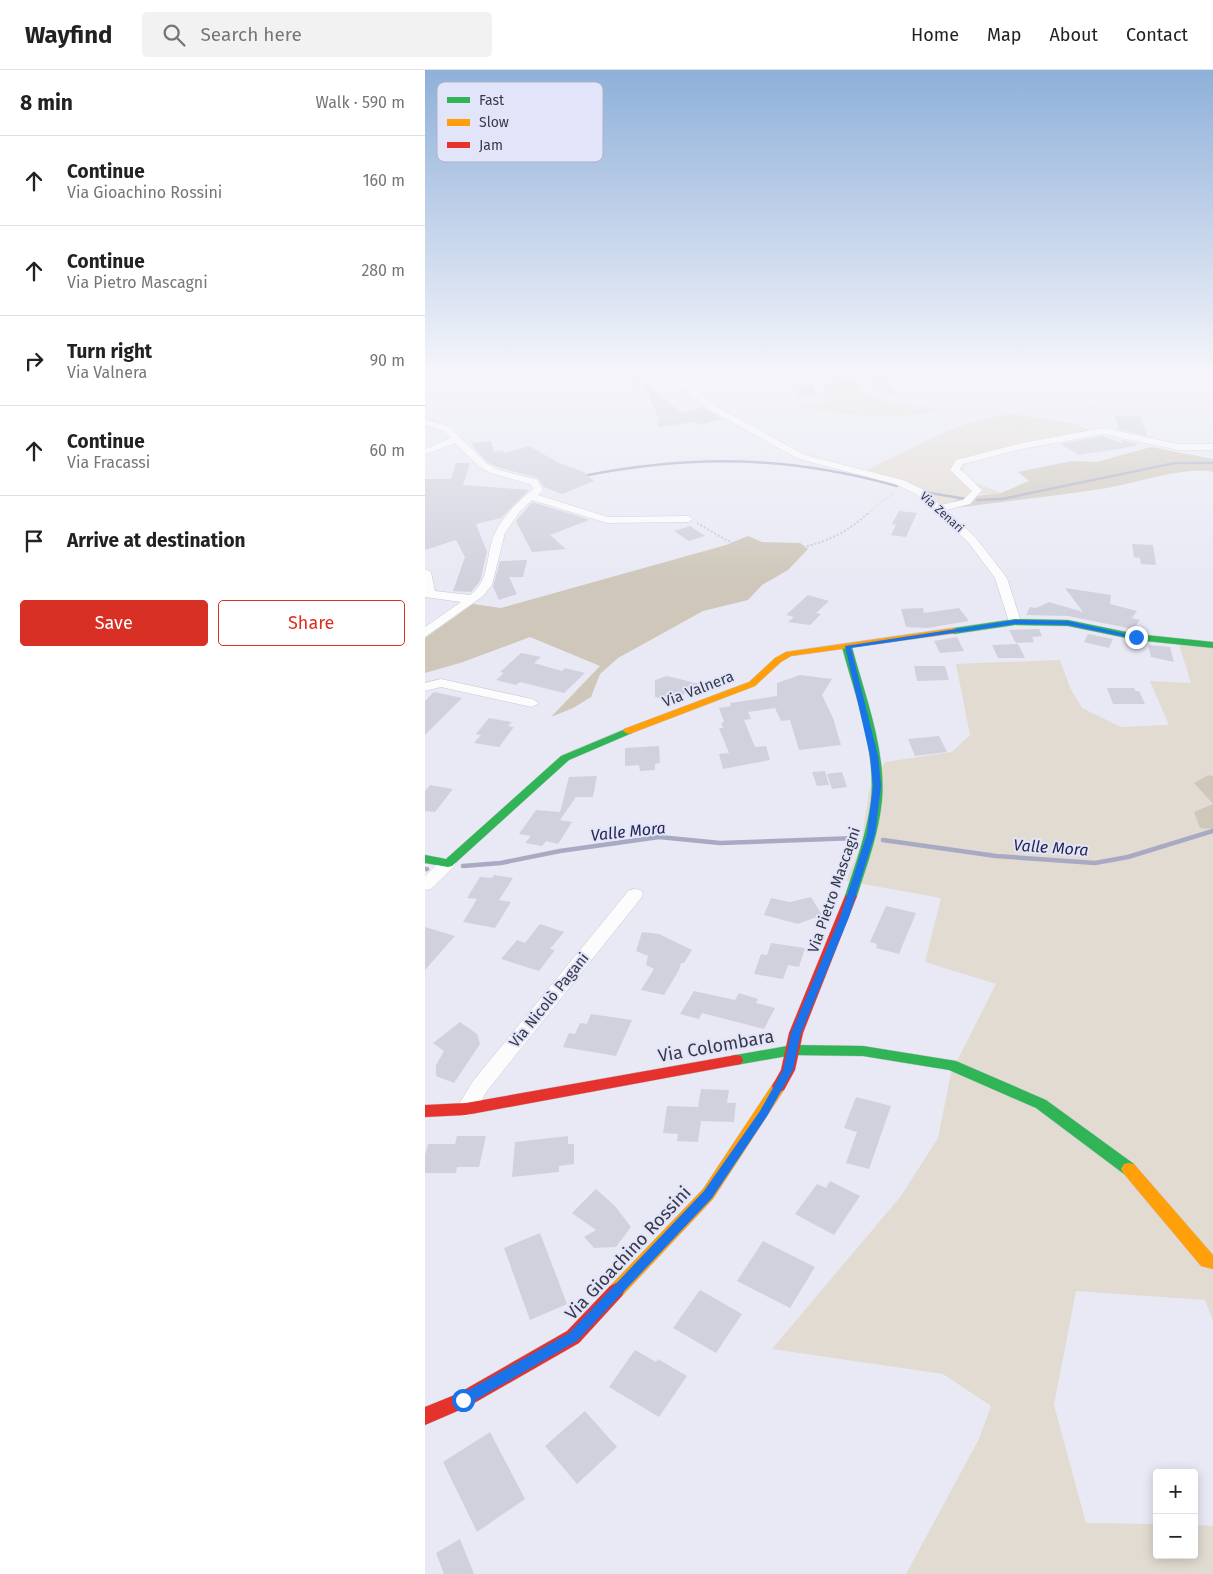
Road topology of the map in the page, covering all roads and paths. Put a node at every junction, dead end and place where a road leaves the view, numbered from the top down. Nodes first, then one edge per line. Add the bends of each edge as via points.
1 (456, 439) joint
2 (770, 439) edge
3 (1061, 439) edge
4 (1142, 439) edge
5 (1213, 447) edge
6 (425, 452) edge
7 (914, 488) junction
8 (533, 497) junction
9 (939, 508) junction
10 (688, 519) joint
11 (425, 572) edge
12 (428, 593) edge
13 (472, 599) junction
14 (1015, 622) junction
15 (425, 633) edge
16 (1213, 645) edge
17 (847, 647) junction
18 (425, 687) edge
19 (533, 703) dead end
20 (425, 858) edge
21 (448, 863) junction
22 (425, 885) edge
23 (635, 894) dead end
24 (793, 1050) junction
25 (466, 1109) junction
26 (425, 1111) edge
27 (1213, 1262) edge
28 (425, 1416) edge

1 - 6 street
1 - 8 street via 493,471 534,482 538,490
2 - 7 street, Via Zenari via 802,457
3 - 9 street via 959,462 955,470 977,490 975,496 966,502
4 - 5 street via 1178,446
7 - 9 street, Via Zenari
7 - 10 path via 884,497 865,519 844,534 823,544 796,548 763,549 736,544
8 - 10 street via 607,520
8 - 13 street via 517,508 500,533 488,583
9 - 14 street, Via Zenari via 972,540 1001,578
11 - 12 street
12 - 13 street
13 - 15 street
14 - 16 street, Via Valnera via 1068,623 1136,637
14 - 17 street, Via Valnera
17 - 21 street, Via Valnera via 782,656 752,684 598,742 565,758
17 - 24 street, Via Pietro Mascagni via 874,756 877,786 871,834 844,917 796,1033
18 - 19 street via 441,683
20 - 21 street
21 - 22 street
23 - 25 street, Via Nicolò Pagani via 480,1086
24 - 25 street, Via Colombara
24 - 27 street, Via Colombara via 863,1051 951,1065 1041,1104 1129,1169 1207,1261
24 - 28 street, Via Gioachino Rossini via 788,1070 763,1114 708,1194 573,1337 463,1400
25 - 26 street, Via Colombara

